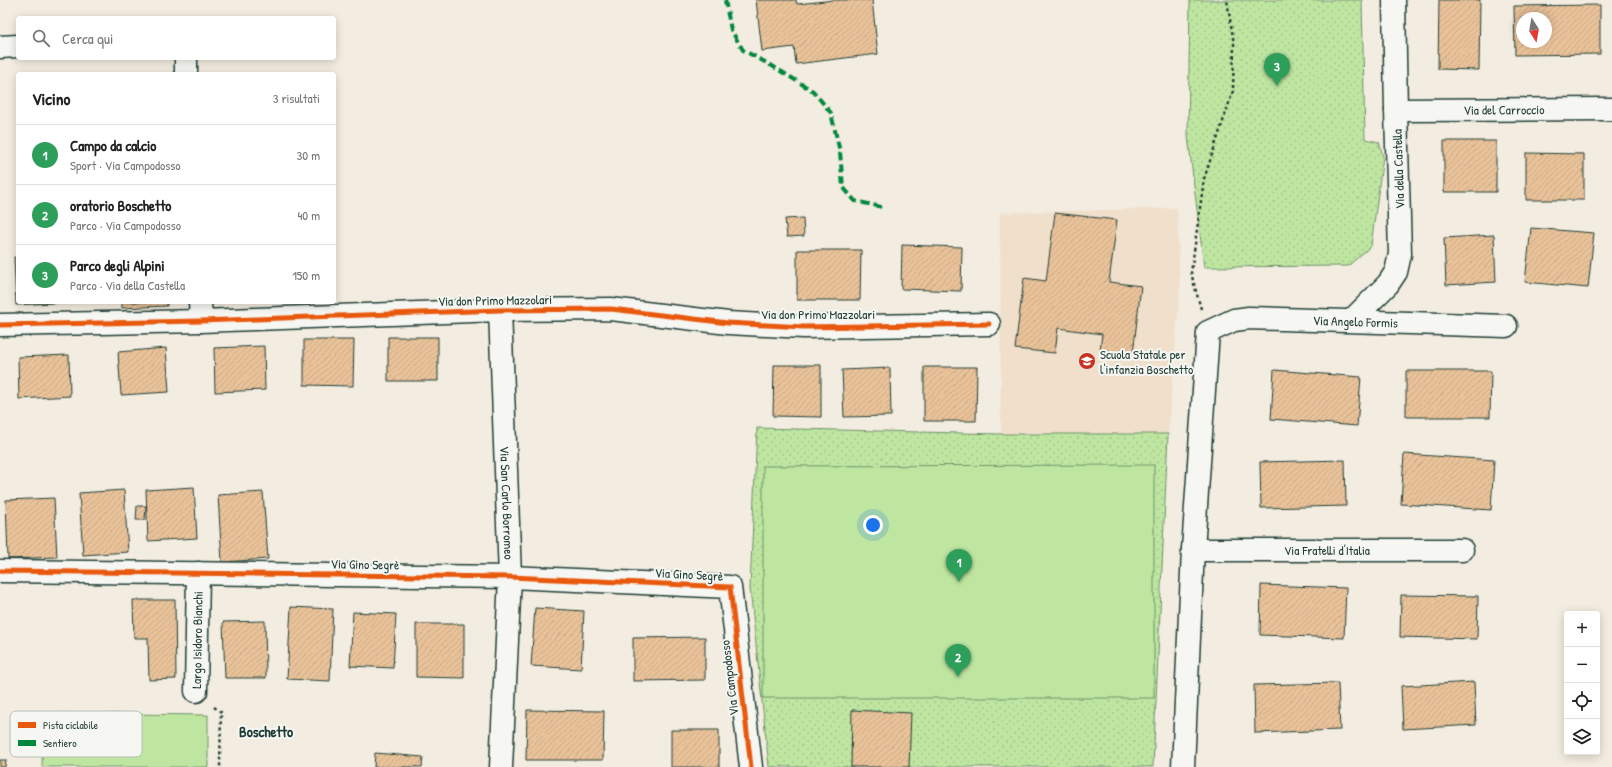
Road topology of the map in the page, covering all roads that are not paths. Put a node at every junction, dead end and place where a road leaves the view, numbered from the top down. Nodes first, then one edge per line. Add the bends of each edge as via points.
1 (1394, 0) edge
2 (16, 46) edge
3 (0, 47) edge
4 (186, 60) edge
5 (186, 72) edge
6 (1612, 109) edge
7 (1396, 110) junction
8 (500, 310) junction
9 (201, 312) edge
10 (1352, 320) junction
11 (989, 324) dead end
12 (0, 326) edge
13 (1506, 326) dead end
14 (1193, 550) junction
15 (1462, 550) dead end
16 (0, 571) edge
17 (198, 573) junction
18 (510, 577) junction
19 (730, 587) joint
20 (196, 691) road end
21 (501, 767) edge
22 (750, 767) edge
23 (1183, 767) edge

1 - 7 street, Via della Castella
2 - 3 street
4 - 5 street
6 - 7 street, Via del Carroccio
7 - 10 street, Via della Castella via 1400,254 1396,272 1388,284
8 - 9 street, Via don Primo Mazzolari
8 - 11 street, Via don Primo Mazzolari via 611,308 728,323 804,327
8 - 18 street, Via San Carlo Borromeo
9 - 12 street, Via don Primo Mazzolari
10 - 13 street, Via Angelo Formis
10 - 14 street, Via Angelo Formis via 1249,318 1234,320 1208,332
14 - 15 street, Via Fratelli d'Italia
14 - 23 street
16 - 17 street, Via Gino Segrè
17 - 18 street, Via Gino Segrè
17 - 20 street, Largo Isidoro Bianchi
18 - 19 street, Via Gino Segrè
18 - 21 street, Via San Carlo Borromeo
19 - 22 street, Via Campodosso

